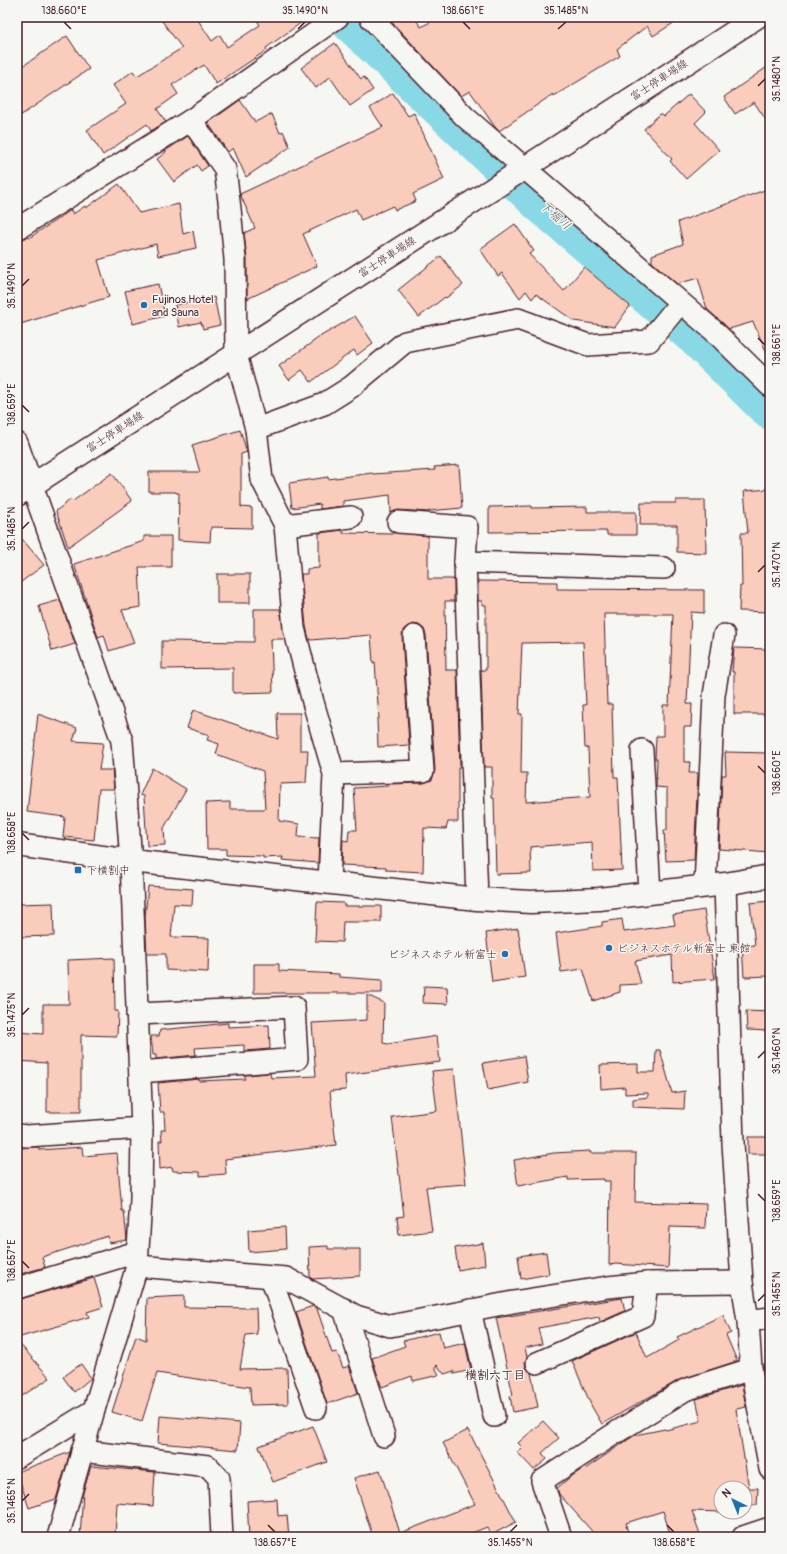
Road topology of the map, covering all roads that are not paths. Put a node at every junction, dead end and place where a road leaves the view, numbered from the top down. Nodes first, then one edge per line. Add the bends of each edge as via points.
1 (370, 17) edge
2 (756, 17) edge
3 (330, 19) edge
4 (191, 120) junction
5 (523, 168) junction
6 (17, 229) edge
7 (679, 303) junction
8 (236, 354) junction
9 (770, 386) edge
10 (256, 429) junction
11 (17, 443) edge
12 (24, 490) edge
13 (351, 517) dead end
14 (398, 522) dead end
15 (285, 525) junction
16 (464, 562) junction
17 (664, 568) dead end
18 (724, 635) dead end
19 (414, 636) dead end
20 (642, 750) dead end
21 (334, 774) junction
22 (17, 844) edge
23 (130, 861) junction
24 (770, 876) edge
25 (329, 882) junction
26 (715, 885) junction
27 (650, 893) junction
28 (477, 899) junction
29 (137, 1014) junction
30 (140, 1072) junction
31 (142, 1128) junction
32 (17, 1135) edge
33 (137, 1259) junction
34 (271, 1277) junction
35 (742, 1282) junction
36 (647, 1283) junction
37 (17, 1288) edge
38 (344, 1309) junction
39 (470, 1310) junction
40 (770, 1318) edge
41 (748, 1321) junction
42 (538, 1363) dead end
43 (752, 1369) junction
44 (316, 1408) dead end
45 (94, 1410) junction
46 (494, 1416) dead end
47 (767, 1428) edge
48 (384, 1436) dead end
49 (82, 1451) junction
50 (17, 1457) edge
51 (770, 1469) edge
52 (770, 1528) edge
53 (559, 1536) edge
54 (58, 1537) edge
55 (222, 1537) edge
56 (743, 1537) edge

1 - 5 street via 465,117
2 - 5 main road, 富士停車場線
3 - 4 street
4 - 6 street
4 - 8 street via 225,169 235,259
5 - 7 street
5 - 8 main road, 富士停車場線
7 - 9 street via 714,331
7 - 10 street via 649,341 588,345 518,319 405,342 351,387 324,404
8 - 10 street
8 - 12 main road, 富士停車場線
10 - 15 street via 262,480
11 - 12 street
12 - 23 street via 122,741
13 - 15 street
14 - 16 street via 467,527
15 - 21 street via 294,628
16 - 17 street
16 - 28 street
18 - 26 street via 714,695
19 - 21 street via 423,771
20 - 27 street
21 - 25 street
22 - 23 main road
23 - 25 main road
23 - 29 street
24 - 26 main road
25 - 28 main road
26 - 27 main road
26 - 35 street
27 - 28 main road via 599,899 531,902
29 - 30 street
29 - 30 street via 294,1007 297,1059
30 - 31 street
31 - 32 street
31 - 33 street
33 - 34 street
33 - 37 street
33 - 45 street
34 - 38 street via 286,1278
34 - 44 street
35 - 36 street
35 - 41 street
36 - 39 street
36 - 42 street via 644,1316
38 - 39 street via 356,1316 390,1326
38 - 48 street
39 - 46 street
40 - 41 street
41 - 43 street
43 - 47 street
43 - 53 street via 685,1390 542,1481
45 - 49 street
45 - 50 street
47 - 51 street
49 - 54 street
49 - 55 street via 208,1466 219,1478
52 - 56 street

